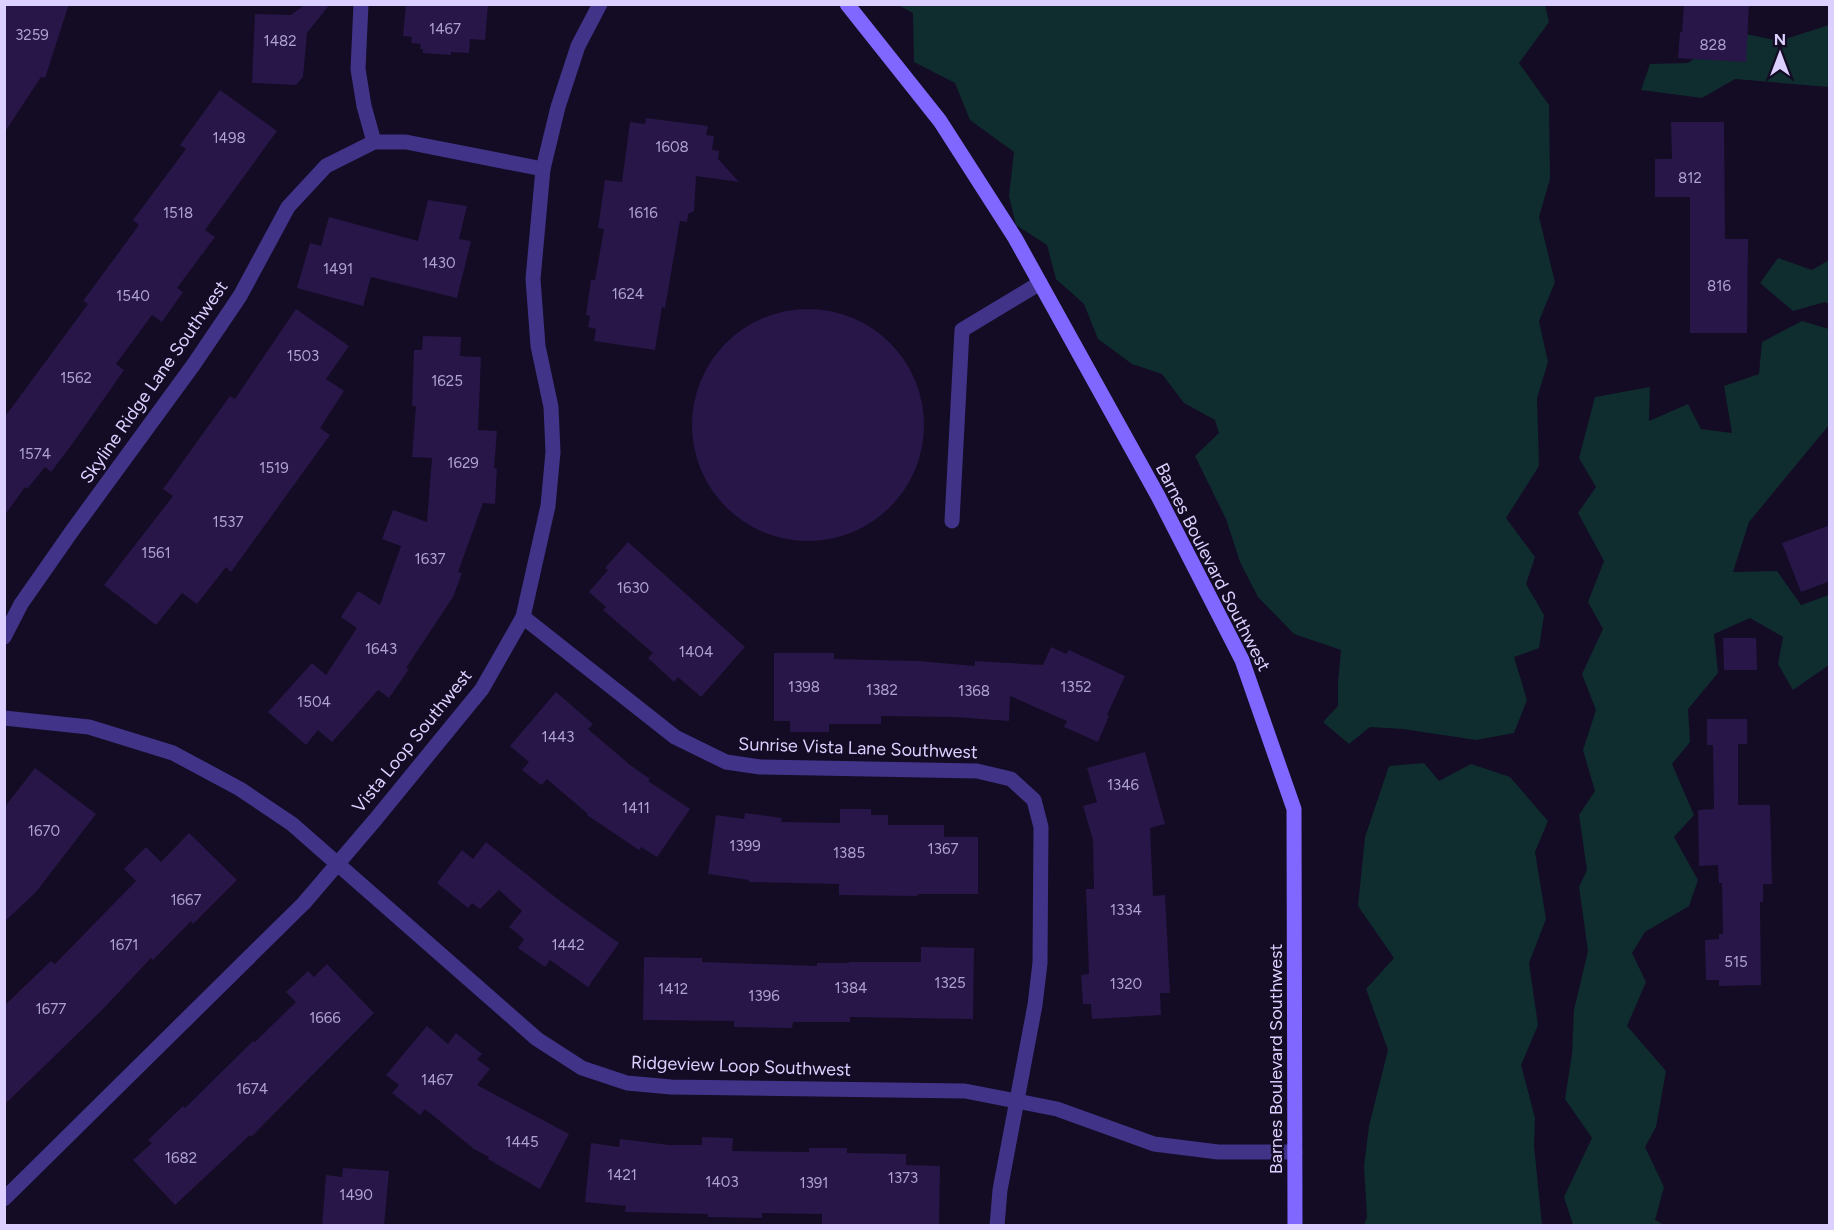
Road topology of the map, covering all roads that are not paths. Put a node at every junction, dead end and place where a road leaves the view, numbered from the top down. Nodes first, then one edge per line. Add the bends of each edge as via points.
1 (361, 4) edge
2 (600, 4) edge
3 (847, 4) edge
4 (374, 142) junction
5 (543, 169) junction
6 (1040, 283) junction
7 (952, 521) dead end
8 (523, 617) junction
9 (4, 637) edge
10 (4, 718) edge
11 (338, 864) junction
12 (1018, 1100) junction
13 (1295, 1152) junction
14 (4, 1198) edge
15 (997, 1226) edge
16 (1295, 1226) edge

1 - 4 street via 358,69
2 - 5 street, Vista Loop Southwest via 578,46
3 - 6 street, Barnes Boulevard Southwest via 940,121
4 - 5 street, Skyline Ridge Lane Southwest via 406,142
4 - 9 street, Skyline Ridge Lane Southwest via 326,166 288,207 240,296 27,595
5 - 8 street, Vista Loop Southwest via 533,279 538,346 551,407 553,452 548,506
6 - 7 street via 962,330
6 - 13 street, Barnes Boulevard Southwest via 1158,496 1242,660 1294,809
8 - 11 street, Vista Loop Southwest via 482,689
8 - 12 street, Sunrise Vista Lane Southwest via 675,737 726,762 760,767 977,771 1011,779 1034,801 1041,827 1040,963
10 - 11 street, Ridgeview Loop Southwest via 89,727 172,753 240,789 292,824
11 - 12 street, Ridgeview Loop Southwest via 537,1039 582,1068 627,1083 671,1087 965,1091
11 - 14 street, Vista Loop Southwest via 304,903
12 - 13 street, Ridgeview Loop Southwest via 1057,1108 1154,1144 1218,1152
12 - 15 street, Sunrise Vista Lane Southwest
13 - 16 street, Barnes Boulevard Southwest

